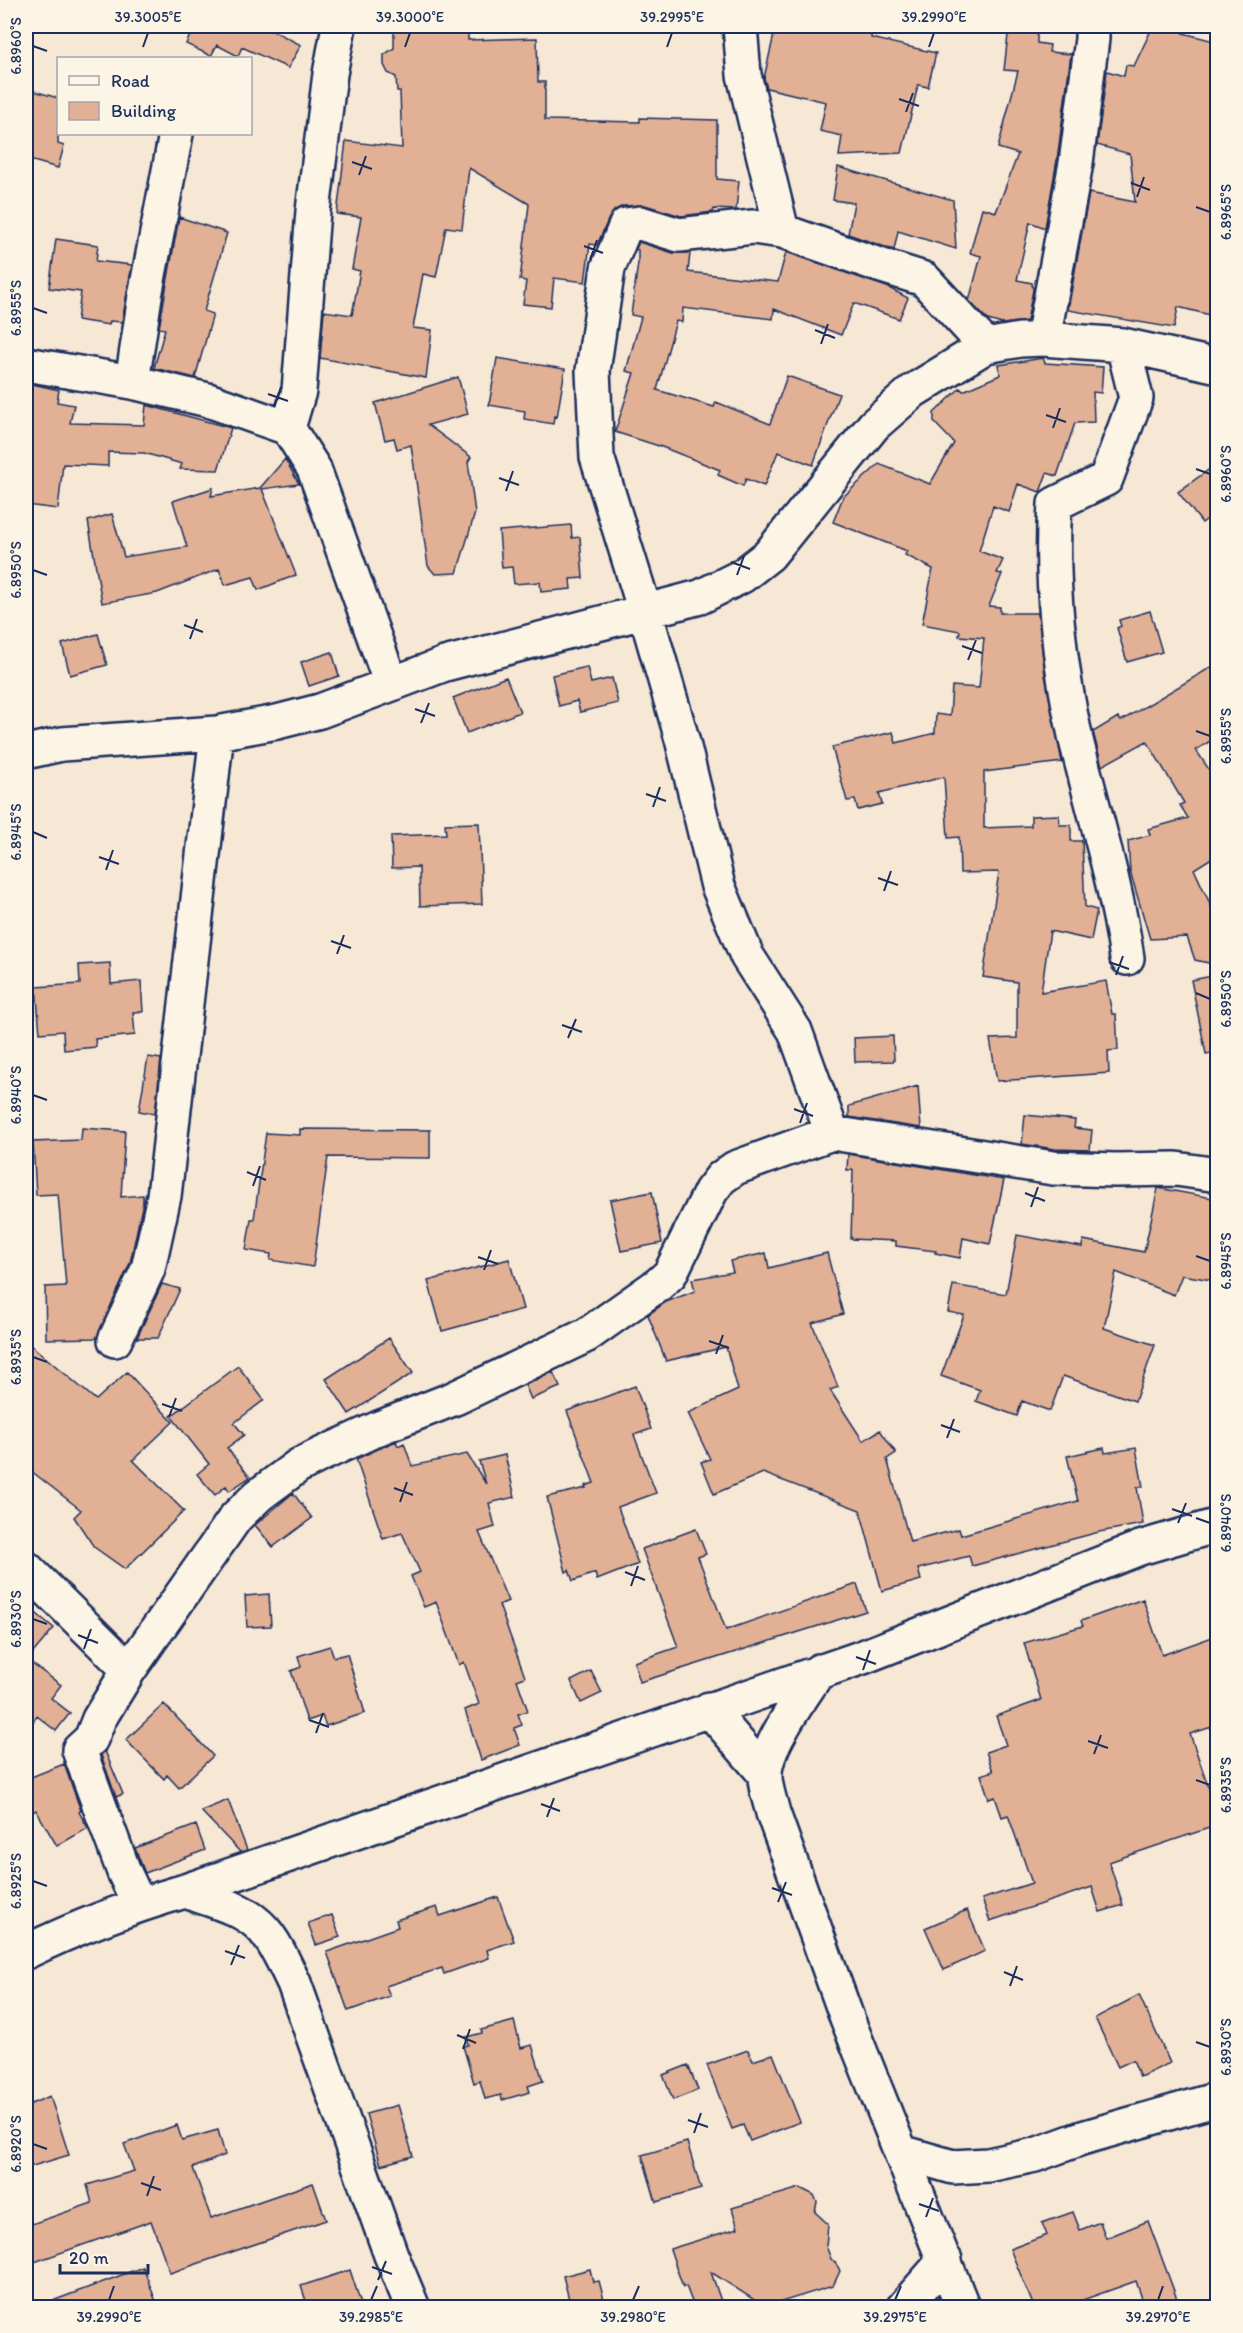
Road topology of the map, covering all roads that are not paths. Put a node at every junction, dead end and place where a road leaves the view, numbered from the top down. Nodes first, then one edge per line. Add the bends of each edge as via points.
1 (339, 26) edge
2 (740, 26) edge
3 (1092, 26) edge
4 (176, 135) edge
5 (782, 231) junction
6 (1043, 339) junction
7 (1123, 345) junction
8 (986, 346) junction
9 (26, 364) edge
10 (1218, 366) edge
11 (132, 382) junction
12 (288, 428) junction
13 (645, 611) junction
14 (392, 684) junction
15 (217, 733) junction
16 (26, 752) edge
17 (1127, 958) dead end
18 (832, 1133) junction
19 (1218, 1175) edge
20 (115, 1340) dead end
21 (1218, 1525) edge
22 (26, 1568) edge
23 (129, 1670) junction
24 (819, 1671) junction
25 (709, 1709) junction
26 (765, 1774) junction
27 (185, 1891) junction
28 (139, 1904) junction
29 (26, 1952) edge
30 (1218, 2100) edge
31 (901, 2152) junction
32 (945, 2260) junction
33 (413, 2307) edge
34 (903, 2307) edge
35 (963, 2307) edge

1 - 12 street via 313,211 300,391
2 - 5 street via 744,75
3 - 6 street via 1076,163
4 - 11 street
5 - 8 street via 924,279
5 - 13 street via 753,227 679,235 640,223 626,225 608,268 593,371 597,457
6 - 7 street
6 - 8 street
7 - 10 street
7 - 17 street via 1136,398 1106,479 1056,504 1053,541 1059,639 1076,737 1117,894
8 - 13 street via 913,391 874,425 769,555 742,576 700,597
9 - 11 street
11 - 12 street via 208,400
12 - 14 street via 315,469
13 - 14 street via 445,664
13 - 18 street via 718,886 747,956 795,1031
14 - 15 street via 320,711
15 - 16 street via 62,744
15 - 20 street via 164,1196 148,1269
18 - 19 street via 1053,1168 1176,1169
18 - 23 street via 735,1168 721,1178 670,1274 587,1335 298,1466 259,1495 236,1517
21 - 24 street via 1140,1548
22 - 23 street
23 - 28 street via 91,1739 79,1750
24 - 25 street
24 - 26 street via 784,1722
25 - 26 street
25 - 27 street
26 - 31 street via 773,1813 847,2018
27 - 28 street
27 - 33 street via 237,1911 263,1929 279,1953 294,1983
28 - 29 street
30 - 31 street via 1035,2155 988,2165 953,2167
31 - 32 street
32 - 34 street
32 - 35 street

